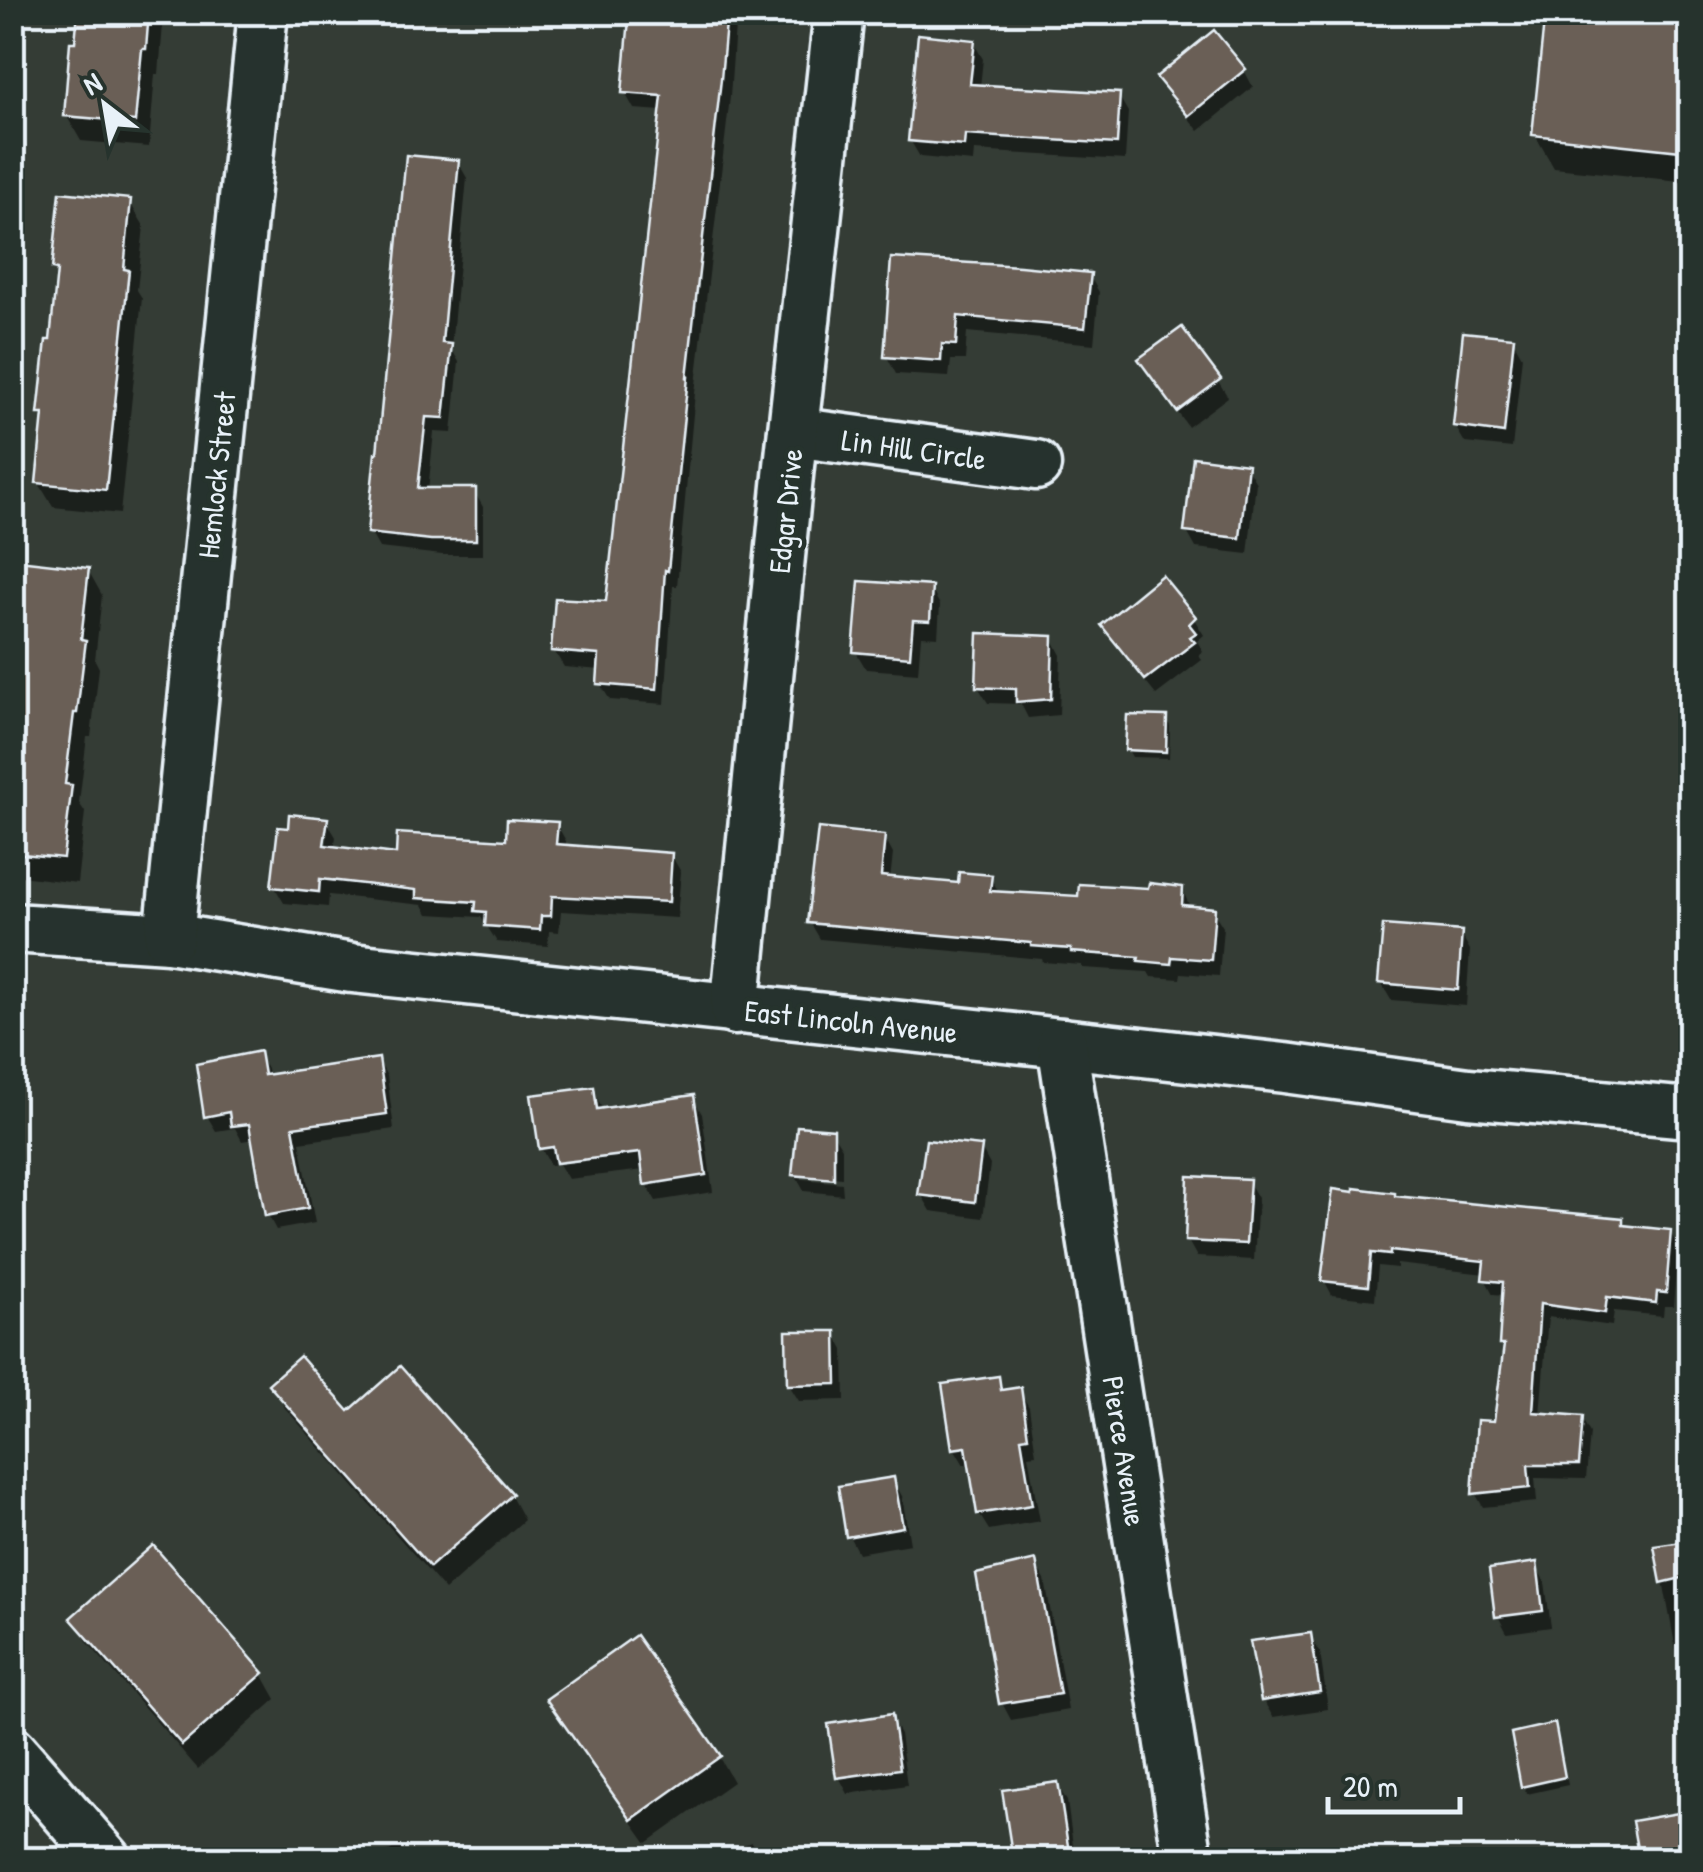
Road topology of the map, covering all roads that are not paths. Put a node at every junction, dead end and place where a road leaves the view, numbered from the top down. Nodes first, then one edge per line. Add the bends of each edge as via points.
1 (263, 12) edge
2 (839, 12) edge
3 (793, 432) junction
4 (1036, 465) dead end
5 (12, 928) edge
6 (169, 938) junction
7 (735, 1010) junction
8 (1062, 1043) junction
9 (1690, 1113) edge
10 (12, 1751) edge
11 (107, 1860) edge
12 (1188, 1860) edge

1 - 6 street, Hemlock Street
2 - 3 street, Edgar Drive
3 - 4 street, Lin Hill Circle
3 - 7 street, Edgar Drive
5 - 6 street, East Lincoln Avenue
6 - 7 street, East Lincoln Avenue via 352,968
7 - 8 street, East Lincoln Avenue
8 - 9 street, East Lincoln Avenue
8 - 12 street, Pierce Avenue
10 - 11 street

